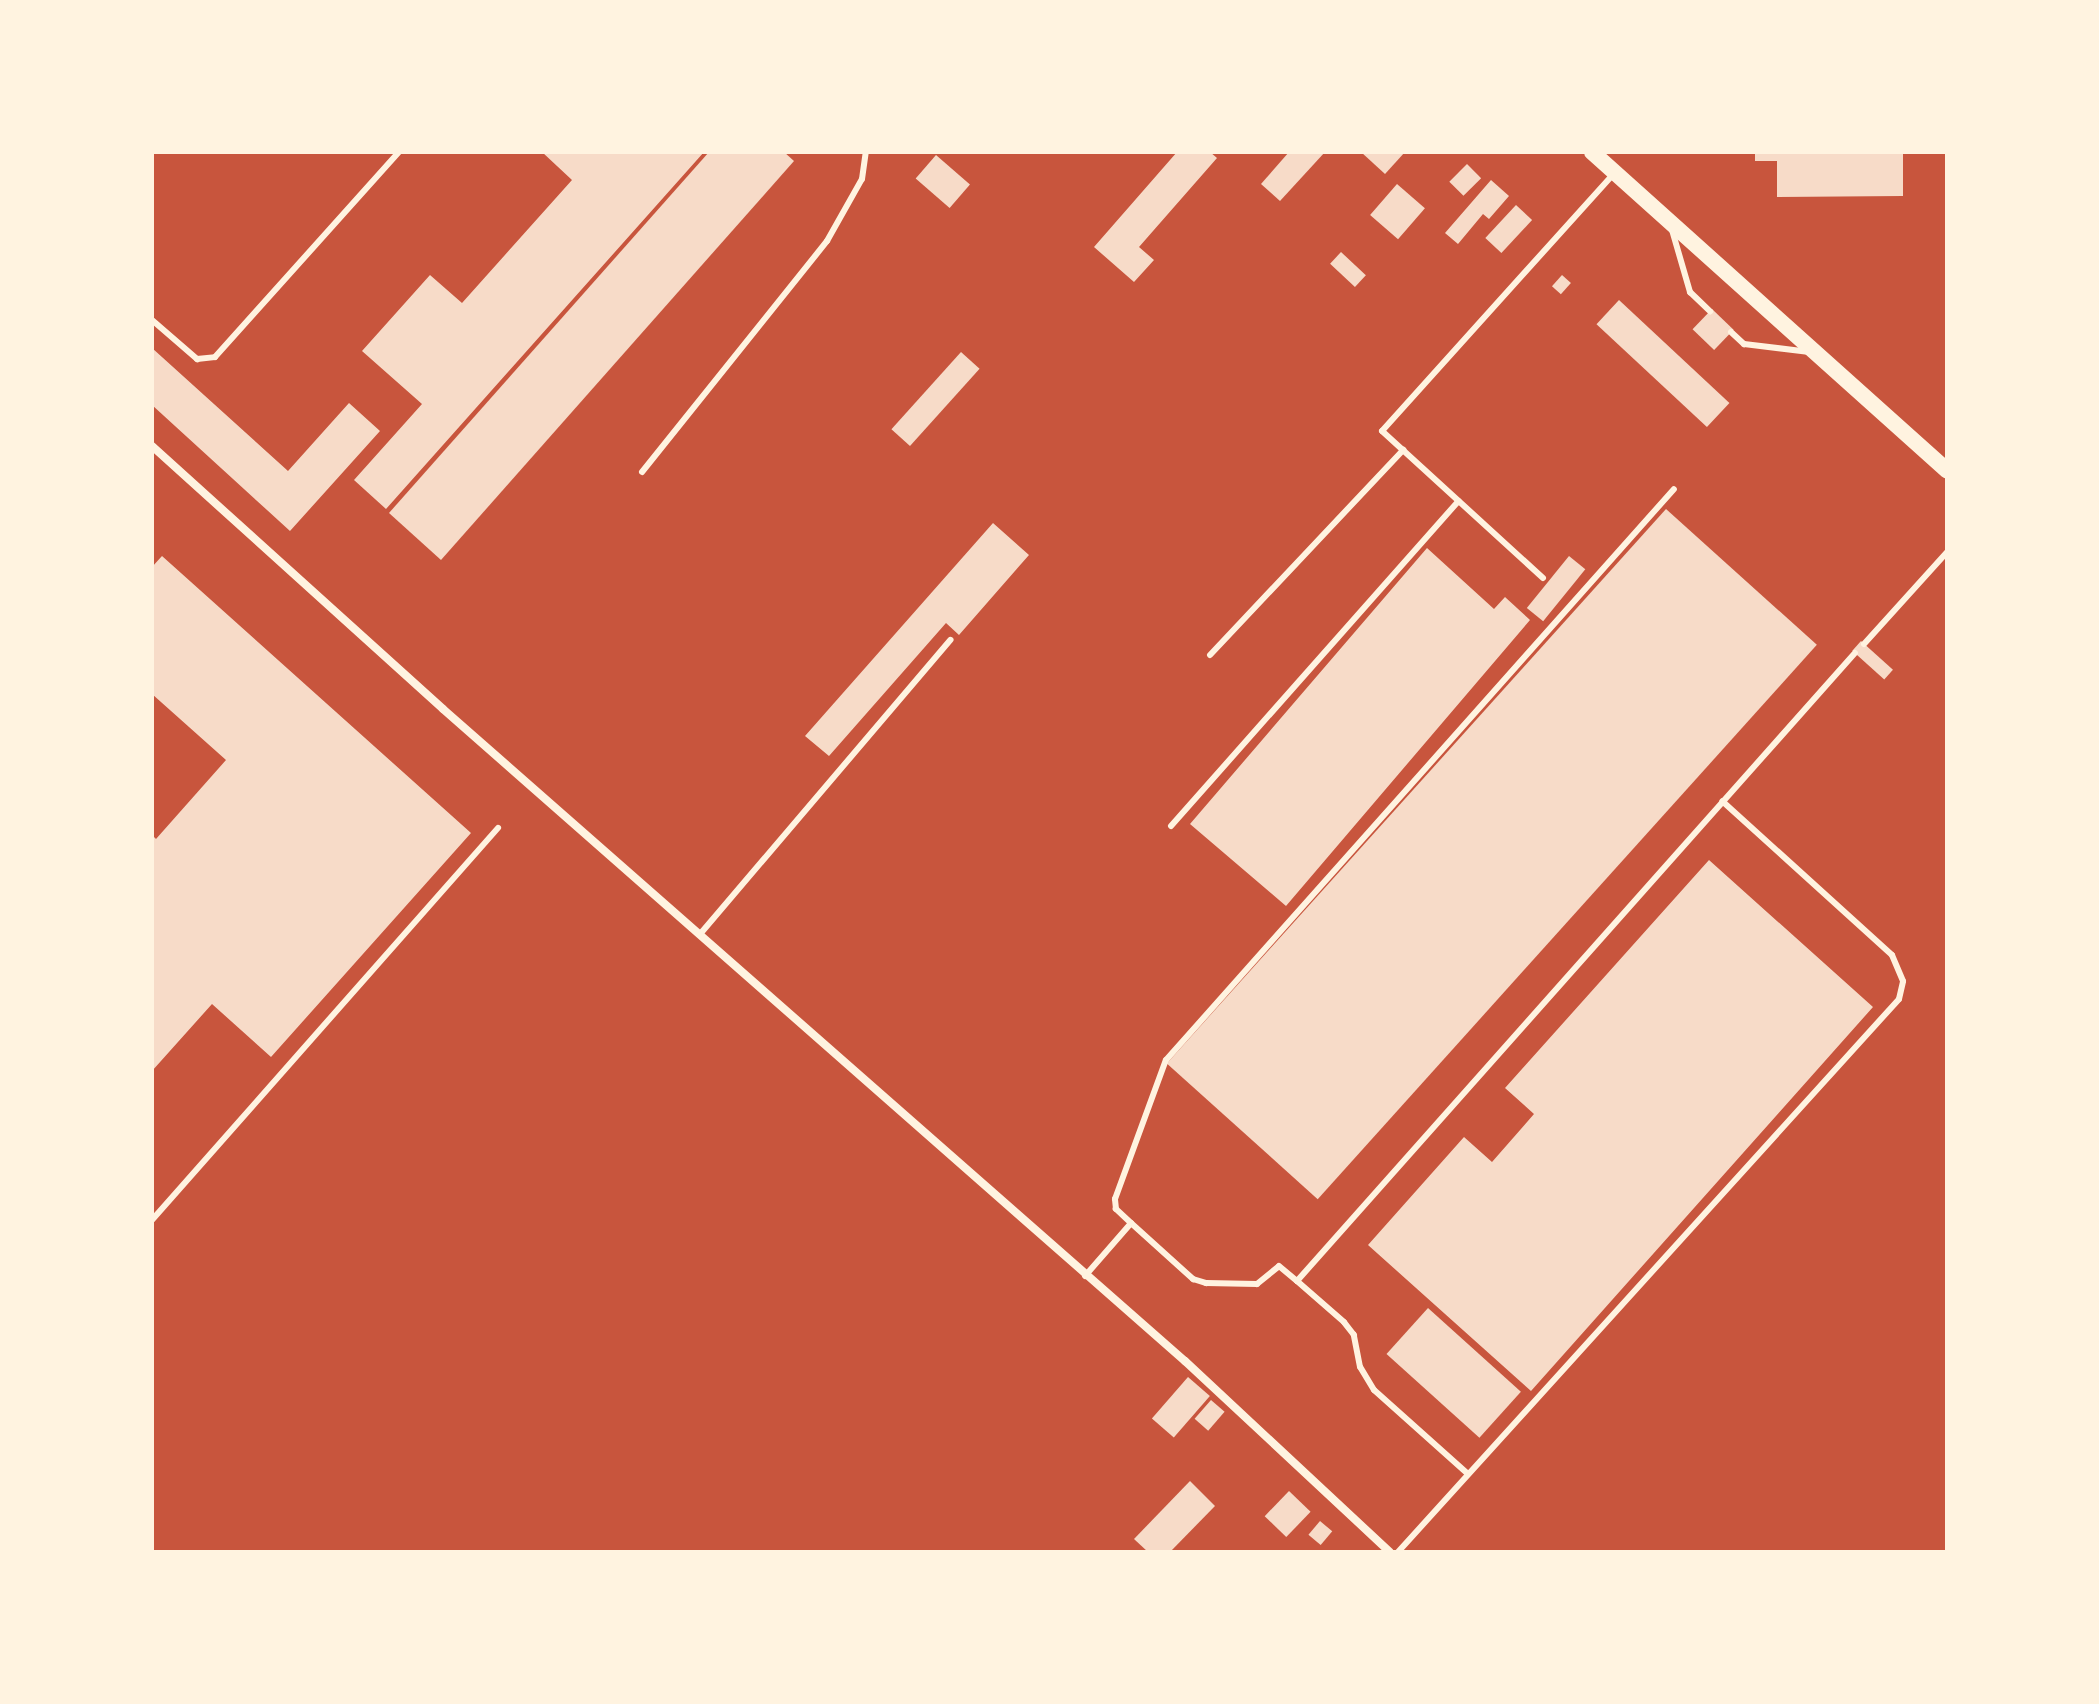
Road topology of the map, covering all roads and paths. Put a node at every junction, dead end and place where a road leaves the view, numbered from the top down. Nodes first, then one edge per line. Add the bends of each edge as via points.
1 (399, 152) edge
2 (866, 152) edge
3 (1592, 152) edge
4 (1615, 172) junction
5 (1671, 224) junction
6 (1710, 311) dead end
7 (152, 320) edge
8 (1731, 332) dead end
9 (1818, 353) junction
10 (152, 446) edge
11 (1403, 450) junction
12 (1947, 470) edge
13 (642, 472) dead end
14 (1674, 489) dead end
15 (1459, 501) junction
16 (1947, 552) edge
17 (1543, 578) dead end
18 (950, 640) dead end
19 (1864, 644) dead end
20 (1855, 653) dead end
21 (1210, 655) dead end
22 (1722, 801) junction
23 (1171, 826) dead end
24 (498, 828) dead end
25 (701, 933) junction
26 (152, 1220) edge
27 (1131, 1223) junction
28 (1085, 1276) junction
29 (1297, 1281) junction
30 (1468, 1474) junction
31 (1390, 1552) edge
32 (1398, 1552) edge

1 - 7 lane via 215,357 197,359
2 - 13 lane via 862,179 827,241
3 - 4 main road
4 - 5 main road
4 - 11 lane via 1382,431
5 - 6 lane via 1690,292
5 - 9 main road
8 - 9 lane via 1744,344
9 - 12 main road
10 - 25 street
11 - 15 lane
11 - 21 lane
14 - 27 lane via 1166,1060 1115,1199 1116,1209
15 - 17 lane
15 - 23 lane
16 - 19 lane
18 - 25 lane
20 - 22 lane
22 - 29 lane
22 - 30 lane via 1892,955 1903,981 1899,999
24 - 26 lane
25 - 28 street
27 - 28 lane
27 - 29 lane via 1193,1279 1257,1284 1279,1266
28 - 31 street
29 - 30 lane via 1354,1335 1360,1367 1374,1390
30 - 32 lane

